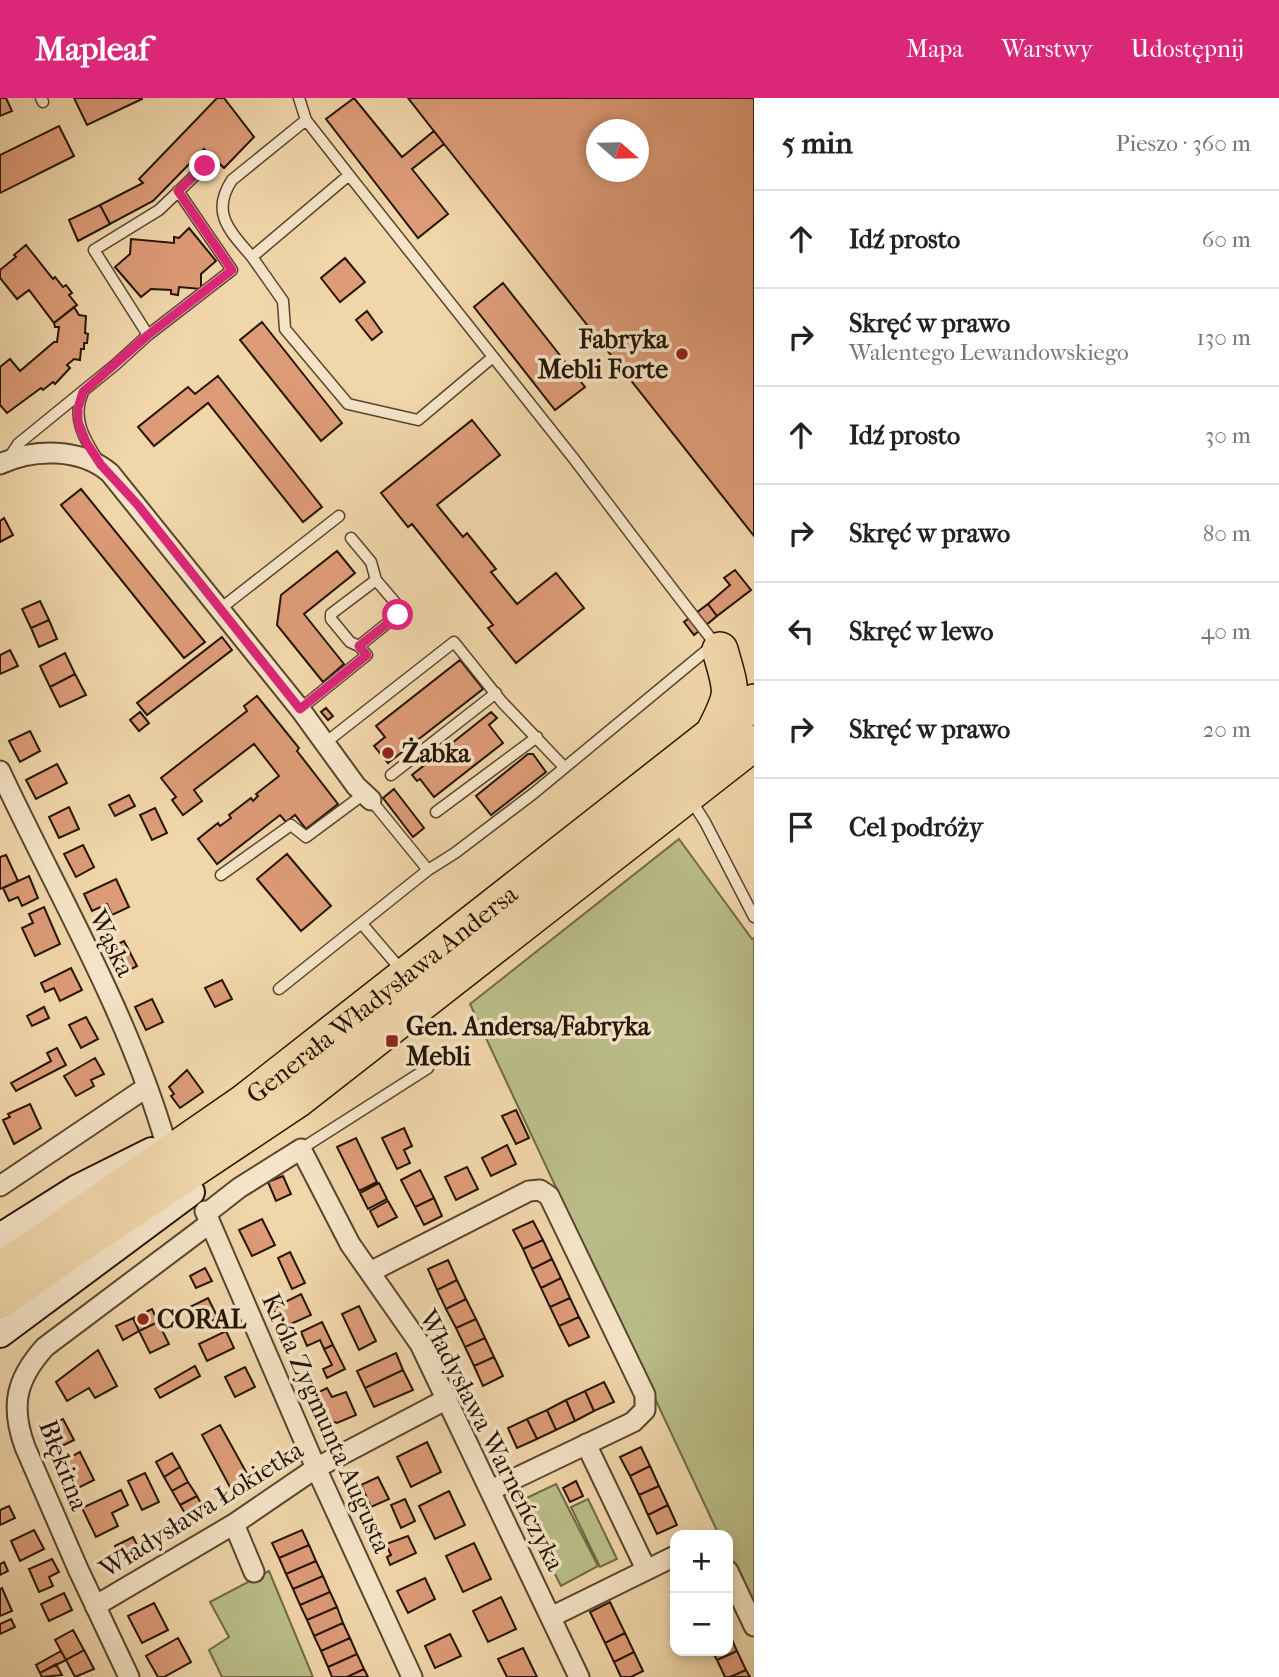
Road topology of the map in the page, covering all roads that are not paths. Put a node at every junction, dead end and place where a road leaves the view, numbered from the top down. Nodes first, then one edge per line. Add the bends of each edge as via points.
1 (299, 98) edge
2 (306, 120) junction
3 (205, 166) dead end
4 (349, 175) junction
5 (178, 191) junction
6 (252, 257) junction
7 (148, 335) junction
8 (493, 357) junction
9 (83, 392) junction
10 (3, 461) edge
11 (101, 465) junction
12 (340, 516) dead end
13 (351, 538) dead end
14 (376, 580) junction
15 (220, 609) junction
16 (359, 646) junction
17 (718, 647) junction
18 (754, 668) edge
19 (496, 693) junction
20 (754, 702) edge
21 (300, 709) junction
22 (713, 734) junction
23 (537, 737) junction
24 (325, 743) junction
25 (754, 743) edge
26 (564, 767) junction
27 (0, 771) edge
28 (391, 775) dead end
29 (688, 796) junction
30 (368, 797) junction
31 (436, 812) dead end
32 (428, 870) junction
33 (221, 875) dead end
34 (754, 917) edge
35 (362, 925) junction
36 (406, 975) junction
37 (279, 989) dead end
38 (428, 1068) dead end
39 (147, 1087) junction
40 (297, 1100) junction
41 (243, 1103) junction
42 (166, 1144) junction
43 (301, 1149) junction
44 (0, 1185) edge
45 (203, 1209) junction
46 (0, 1237) edge
47 (0, 1271) edge
48 (370, 1272) junction
49 (0, 1300) edge
50 (0, 1334) edge
51 (447, 1399) junction
52 (586, 1444) junction
53 (316, 1468) junction
54 (491, 1490) junction
55 (234, 1524) junction
56 (670, 1558) edge
57 (646, 1569) junction
58 (254, 1572) dead end
59 (733, 1582) edge
60 (95, 1606) junction
61 (551, 1617) junction
62 (754, 1626) edge
63 (129, 1677) edge
64 (412, 1677) edge
65 (579, 1677) edge

1 - 2 lane
2 - 4 lane
2 - 6 lane via 232,180 224,192 221,204 227,228
3 - 5 lane
4 - 6 lane
4 - 8 lane
5 - 7 lane via 232,270
5 - 7 lane via 159,210 94,250
6 - 8 lane via 283,301 285,329 348,404 418,420
7 - 9 lane
8 - 17 lane
9 - 10 lane
9 - 11 lane via 78,422
10 - 11 street via 46,453
11 - 15 street
12 - 15 lane
13 - 14 lane via 371,562
14 - 16 lane via 400,613
14 - 16 lane via 331,614 350,642
15 - 21 street
16 - 21 lane via 367,655
17 - 18 highway
17 - 22 highway via 731,694
17 - 26 lane
19 - 23 lane
19 - 24 lane via 454,642
19 - 28 lane
20 - 22 highway, Generała Władysława Andersa
21 - 24 street
22 - 36 highway, Generała Władysława Andersa
23 - 26 lane
23 - 31 lane
24 - 30 street
25 - 29 highway, Generała Władysława Andersa
26 - 32 lane
27 - 39 street, Wąska via 109,996
29 - 34 lane
29 - 40 highway, Generała Władysława Andersa
30 - 32 lane
30 - 33 lane via 306,837 291,825
32 - 35 lane
35 - 36 lane
35 - 37 lane
36 - 41 highway, Generała Władysława Andersa
38 - 43 lane
39 - 42 street, Wąska
39 - 44 street
40 - 45 highway via 241,1152
40 - 49 highway, Generała Władysława Andersa
41 - 42 highway
41 - 47 highway, Generała Władysława Andersa
42 - 46 main road via 76,1189
43 - 45 street
43 - 48 street, Władysława Warneńczyka via 350,1244
45 - 50 main road
45 - 53 street, Króla Zygmunta Augusta
45 - 60 street, Błękitna via 45,1347 28,1365 19,1386 19,1430
48 - 51 street, Władysława Warneńczyka via 420,1344
48 - 52 street via 529,1191 540,1190 549,1196 645,1395 645,1410 633,1422
51 - 53 street, Władysława Łokietka
51 - 54 street, Władysława Warneńczyka
52 - 54 street
52 - 57 street
53 - 55 street, Władysława Łokietka
53 - 64 street, Króla Zygmunta Augusta
54 - 61 street, Władysława Warneńczyka
55 - 58 street
55 - 60 street, Władysława Łokietka
56 - 57 street
57 - 61 street
59 - 62 street
60 - 63 street, Błękitna
61 - 65 street, Władysława Warneńczyka

